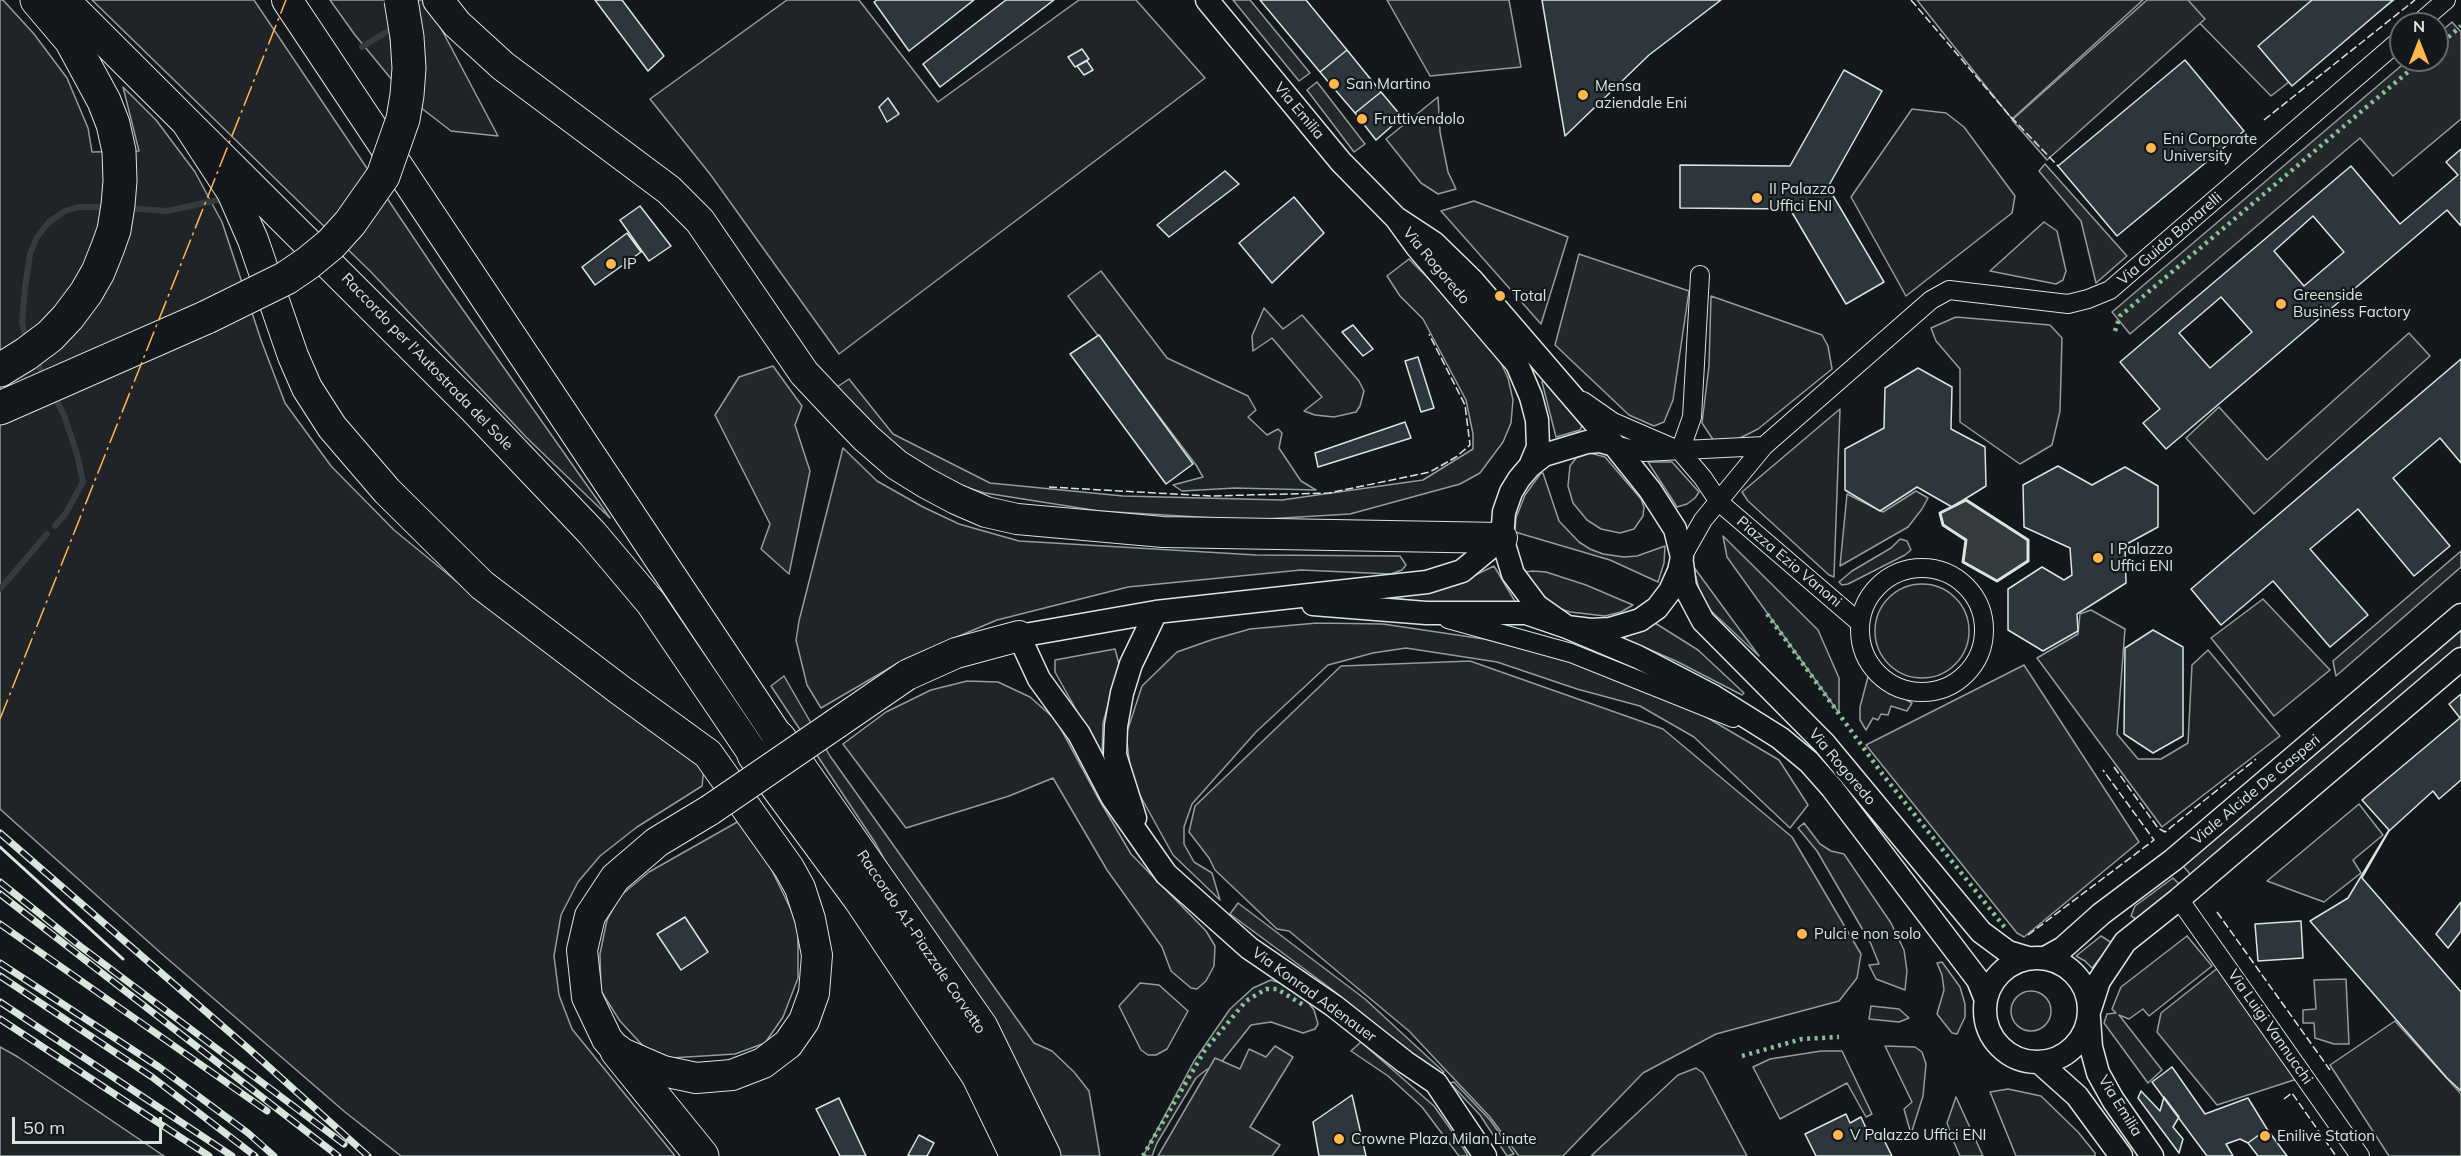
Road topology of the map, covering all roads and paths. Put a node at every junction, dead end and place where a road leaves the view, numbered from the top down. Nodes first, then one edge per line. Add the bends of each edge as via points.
1 (37, 0) edge
2 (64, 0) edge
3 (287, 0) edge
4 (401, 0) edge
5 (438, 0) edge
6 (1207, 0) edge
7 (2446, 0) edge
8 (2455, 0) edge
9 (2461, 7) edge
10 (2432, 12) edge
11 (2389, 49) edge
12 (187, 123) junction
13 (1396, 218) junction
14 (1700, 275) dead end
15 (0, 370) edge
16 (1571, 394) junction
17 (0, 408) edge
18 (1614, 445) junction
19 (1764, 446) junction
20 (1680, 451) junction
21 (1530, 466) junction
22 (1719, 502) junction
23 (1502, 538) junction
24 (1682, 556) junction
25 (1239, 602) junction
26 (1156, 612) junction
27 (1426, 613) junction
28 (2461, 615) edge
29 (1557, 621) junction
30 (1860, 623) junction
31 (1019, 636) junction
32 (2461, 659) edge
33 (1780, 738) junction
34 (767, 747) junction
35 (1140, 834) junction
36 (2179, 899) junction
37 (2036, 958) junction
38 (1986, 1000) junction
39 (2089, 1014) junction
40 (617, 1051) junction
41 (2039, 1062) junction
42 (702, 1156) edge
43 (1017, 1156) edge
44 (1044, 1156) edge
45 (1485, 1156) edge
46 (2121, 1156) edge
47 (2152, 1156) edge
48 (2360, 1156) edge

1 - 15 highway via 71,40 104,101 119,151 117,213 98,272 68,317 50,336
2 - 12 highway, Raccordo per l'Autostrada del Sole
3 - 34 highway
4 - 17 highway, bridge via 409,68 403,120 383,176 331,244 286,278 252,296
5 - 23 highway via 502,66 669,190 700,221 804,373 897,465 956,499 986,512 1017,519 1152,531
6 - 13 street, Via Emilia via 1354,177
7 - 10 street
8 - 9 street
11 - 19 street, Via Guido Bonarelli via 2110,290 2068,304 1949,290 1931,300
12 - 34 highway, Raccordo per l'Autostrada del Sole via 474,409 592,533
12 - 40 highway via 232,192 293,356 307,388 332,427 387,491 482,585 708,754 801,888 815,937 814,993 798,1031 778,1053 743,1072 696,1078 663,1071
13 - 16 street, Via Rogoredo via 1450,257
13 - 21 street, Via Rogoredo via 1517,364 1532,397 1537,420 1538,447
14 - 20 street via 1692,417
16 - 18 street, Via Rogoredo
16 - 20 street via 1613,422
18 - 20 street via 1644,452
18 - 21 street via 1593,441 1570,445 1544,454
18 - 24 street via 1664,510 1675,529
19 - 20 street
19 - 22 street, Via Guido Bonarelli
20 - 22 street, Piazza Ezio Vanoni
21 - 23 street via 1507,500
22 - 24 street, Via Guido Bonarelli
22 - 30 street, Piazza Ezio Vanoni
23 - 25 street via 1462,571 1427,582
23 - 29 street via 1513,574 1524,591
24 - 29 street via 1674,584 1650,614 1629,624 1591,630
24 - 37 street, Via Rogoredo via 1685,587 1703,621 1824,743 1981,932 2008,952
25 - 26 street
25 - 27 street
26 - 31 street
26 - 35 street, Via Konrad Adenauer via 1131,664 1116,726 1116,755
27 - 29 street via 1526,613
27 - 33 street via 1571,653
28 - 37 street, Viale Alcide De Gasperi via 2173,860 2062,948
29 - 33 street via 1662,668
30 - 30 street via 1862,647 1869,664 1882,679 1917,693 1936,691 1965,675 1980,651 1984,632 1982,613 1960,581 1923,568 1886,579 1872,593
31 - 35 street, Via Konrad Adenauer via 1040,679 1079,734 1112,797
31 - 40 highway, bridge via 956,653 907,675 657,842 615,878 590,916 582,950 587,997
32 - 36 street
33 - 38 street via 1832,788 1978,980
34 - 43 highway, Raccordo A1-Piazzale Corvetto via 861,900 978,1075
34 - 44 highway, Raccordo A1-Piazzale Corvetto via 981,1027
35 - 45 street, Via Konrad Adenauer via 1166,874 1249,948 1436,1083
36 - 39 street via 2125,942 2098,981
36 - 48 street, Via Luigi Vannucchi
37 - 38 street via 2013,963 2000,973
37 - 39 street via 2061,963 2075,974 2083,984
38 - 41 street via 1987,1023 1999,1045 2024,1060
39 - 41 street via 2076,1045 2064,1054
39 - 47 street, Via Emilia via 2098,1073
40 - 42 highway
41 - 46 street, Via Emilia via 2077,1096

